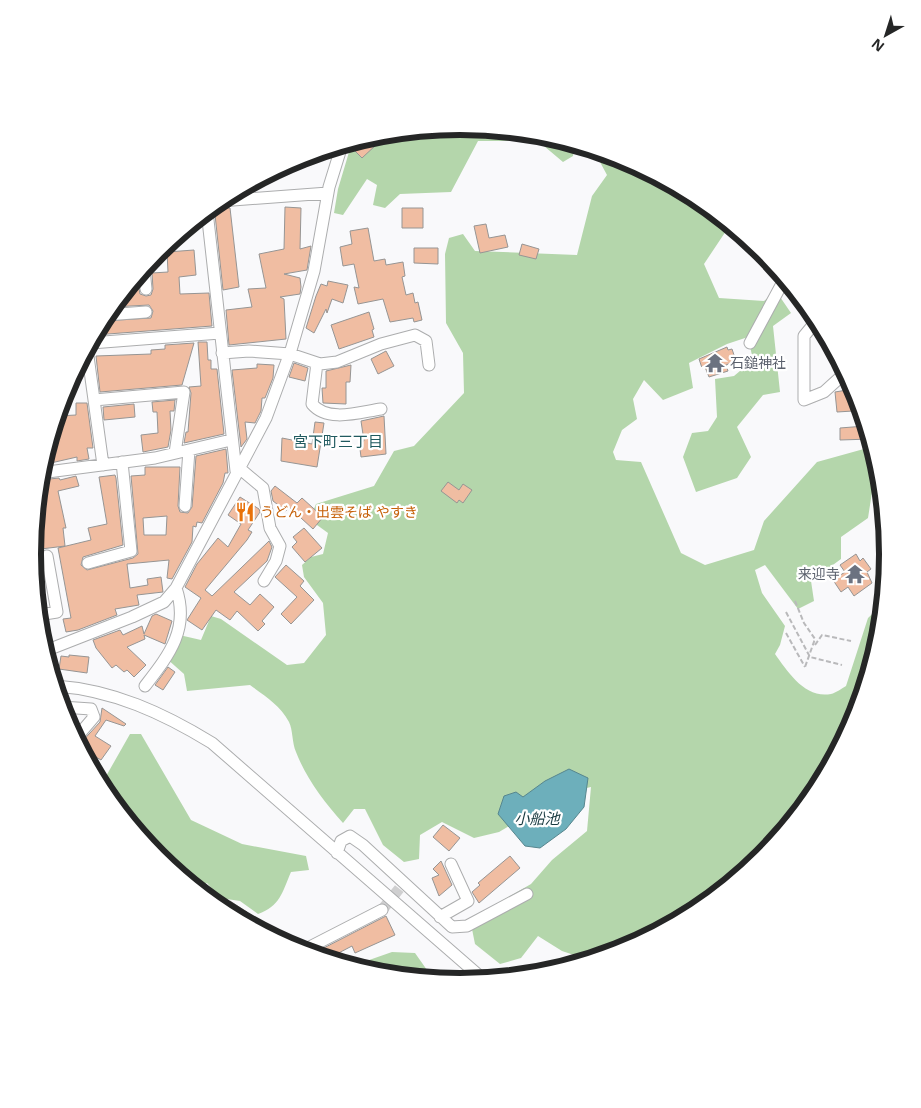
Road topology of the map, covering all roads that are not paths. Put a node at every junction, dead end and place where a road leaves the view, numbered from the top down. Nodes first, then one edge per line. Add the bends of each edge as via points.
1 (340, 153) edge
2 (328, 193) junction
3 (238, 199) edge
4 (208, 219) edge
5 (145, 278) edge
6 (781, 285) edge
7 (146, 289) dead end
8 (146, 312) dead end
9 (117, 314) edge
10 (812, 326) edge
11 (220, 334) junction
12 (98, 342) edge
13 (750, 343) dead end
14 (222, 352) junction
15 (290, 354) junction
16 (89, 360) edge
17 (317, 363) junction
18 (429, 365) dead end
19 (841, 377) edge
20 (94, 400) junction
21 (381, 409) dead end
22 (231, 440) junction
23 (189, 450) junction
24 (175, 453) junction
25 (122, 462) junction
26 (103, 465) junction
27 (237, 469) junction
28 (49, 472) edge
29 (185, 506) dead end
30 (47, 556) dead end
31 (88, 563) dead end
32 (264, 581) dead end
33 (176, 588) junction
34 (46, 614) edge
35 (52, 647) edge
36 (62, 686) edge
37 (146, 686) dead end
38 (71, 708) edge
39 (81, 732) edge
40 (337, 853) junction
41 (451, 864) dead end
42 (526, 894) dead end
43 (382, 910) tunnel mouth
44 (440, 917) junction
45 (312, 946) edge
46 (475, 972) edge

1 - 2 street
2 - 3 street
2 - 15 street via 314,270
4 - 11 street
5 - 7 street
6 - 13 street
8 - 9 street
10 - 19 street via 804,336 804,400 824,392
11 - 12 street
11 - 14 street
14 - 15 street
14 - 22 street
15 - 17 street
15 - 27 street via 266,418
16 - 20 street
17 - 18 street via 337,362 381,344 415,335 426,341
17 - 21 street via 312,404 318,410 326,414 341,414
20 - 24 street via 184,392
20 - 26 street
22 - 23 street
22 - 27 street
23 - 24 street
23 - 29 street
24 - 25 street
25 - 26 street
25 - 31 street via 131,551
26 - 28 street
27 - 32 street via 263,488 270,528 280,546 276,561
27 - 33 street
30 - 34 street via 57,612
33 - 35 street via 164,602
33 - 37 street via 181,603 178,632 172,650
36 - 40 street via 85,688 116,697 177,721 212,743
38 - 39 street via 91,709 94,717
40 - 44 street via 341,841 350,836
40 - 46 street
41 - 44 street via 468,901
42 - 44 street via 467,926 452,927
43 - 45 street

